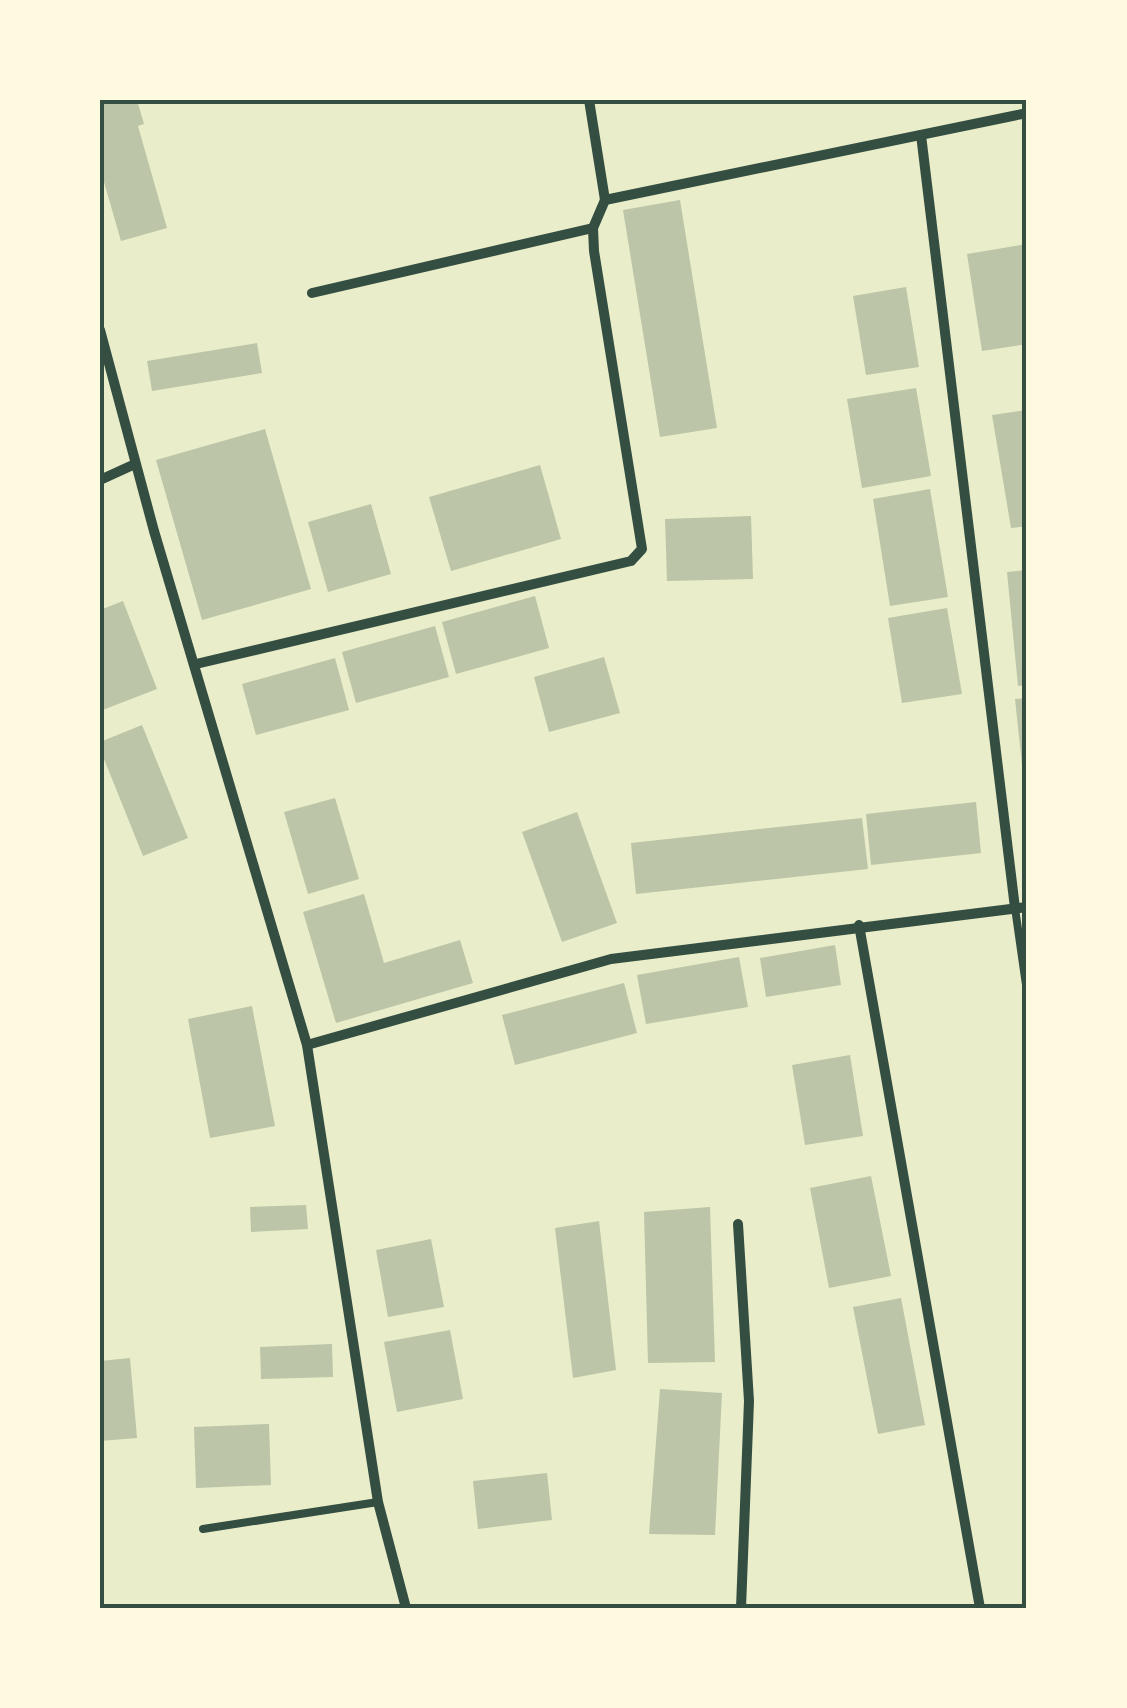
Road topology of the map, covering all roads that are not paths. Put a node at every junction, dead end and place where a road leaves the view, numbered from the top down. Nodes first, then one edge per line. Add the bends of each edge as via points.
1 (589, 100) edge
2 (1027, 112) edge
3 (922, 135) junction
4 (605, 200) junction
5 (592, 228) junction
6 (312, 293) dead end
7 (100, 330) edge
8 (135, 464) junction
9 (100, 480) edge
10 (196, 664) junction
11 (1021, 907) edge
12 (859, 925) junction
13 (1027, 992) edge
14 (308, 1045) junction
15 (738, 1224) dead end
16 (378, 1502) junction
17 (203, 1529) dead end
18 (406, 1608) edge
19 (741, 1608) edge
20 (980, 1608) edge

1 - 4 street
2 - 3 street
3 - 4 street
3 - 11 street
4 - 5 street
5 - 6 street
5 - 10 street via 642,549 631,561
7 - 8 street
8 - 9 street
8 - 10 street
10 - 14 street
11 - 12 street
11 - 13 lane
12 - 14 street via 612,959
12 - 20 street
14 - 16 street
15 - 19 street via 750,1401
16 - 17 lane
16 - 18 street

